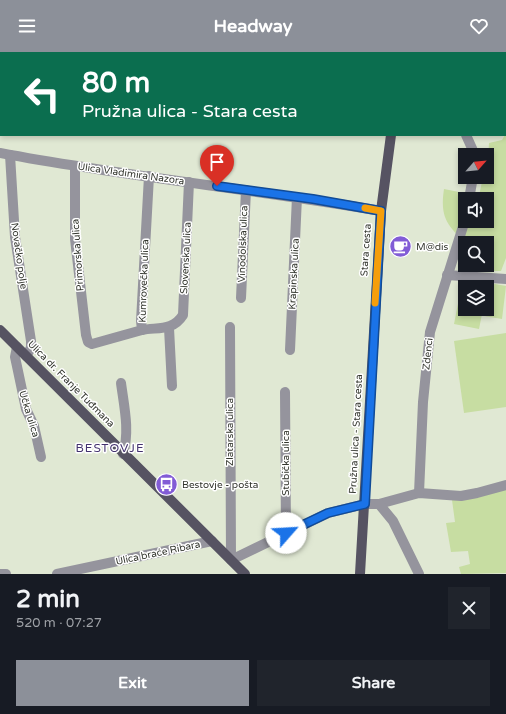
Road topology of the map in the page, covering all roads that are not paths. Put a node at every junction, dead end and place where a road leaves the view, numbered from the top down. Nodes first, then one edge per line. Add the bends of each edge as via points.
1 (391, 136) edge
2 (466, 136) edge
3 (472, 148) edge
4 (5, 154) edge
5 (75, 166) junction
6 (148, 176) junction
7 (189, 182) junction
8 (246, 190) junction
9 (297, 197) junction
10 (381, 211) junction
11 (462, 228) edge
12 (447, 275) junction
13 (506, 279) edge
14 (241, 298) dead end
15 (230, 327) dead end
16 (169, 328) junction
17 (0, 330) edge
18 (142, 330) junction
19 (88, 342) joint
20 (17, 347) junction
21 (290, 350) dead end
22 (26, 356) junction
23 (372, 366) joint
24 (122, 383) dead end
25 (172, 386) dead end
26 (285, 392) dead end
27 (123, 454) junction
28 (41, 457) dead end
29 (506, 485) edge
30 (419, 492) junction
31 (365, 504) junction
32 (379, 504) junction
33 (286, 533) junction
34 (212, 541) junction
35 (230, 560) junction
36 (0, 574) edge
37 (6, 574) edge
38 (57, 574) edge
39 (245, 574) edge
40 (360, 574) edge
41 (419, 574) edge

1 - 10 main road, Stara cesta
2 - 3 street
4 - 5 street, Ulica Vladimira Nazora
4 - 22 street, Novačko polje via 31,341
5 - 6 street, Ulica Vladimira Nazora
5 - 19 street, Primorska ulica via 75,238
6 - 7 street, Ulica Vladimira Nazora
6 - 18 street, Kumrovečka ulica via 140,321
7 - 8 street, Ulica Vladimira Nazora
7 - 16 street, Slovenska ulica via 183,316
8 - 9 street, Ulica Vladimira Nazora
8 - 14 street, Vinodolska ulica
9 - 10 street, Ulica Vladimira Nazora
9 - 21 street, Krapinska ulica
10 - 23 main road, Stara cesta
11 - 12 street, Zdenci
12 - 13 street
12 - 30 street, Zdenci via 430,332
15 - 35 street, Zlatarska ulica
16 - 18 street
16 - 25 street
17 - 20 main road, Ulica dr. Franje Tuđmana
18 - 19 street, Kumrovečka ulica via 92,344
20 - 22 main road, Ulica dr. Franje Tuđmana
20 - 28 street, Učka ulica via 15,356 26,409 34,426
22 - 27 main road, Ulica dr. Franje Tuđmana
23 - 31 main road, Pružna ulica - Stara cesta
24 - 27 street via 127,427 127,442
26 - 33 street, Stubička ulica
27 - 34 main road, Ulica dr. Franje Tuđmana
29 - 30 street via 461,496
30 - 32 street
31 - 32 street
31 - 33 street via 328,513
31 - 40 main road
32 - 41 street via 394,521
33 - 35 street
34 - 35 main road, Ulica dr. Franje Tuđmana
34 - 38 street, Ulica braće Ribara
35 - 39 main road, Ulica dr. Franje Tuđmana
36 - 37 street

